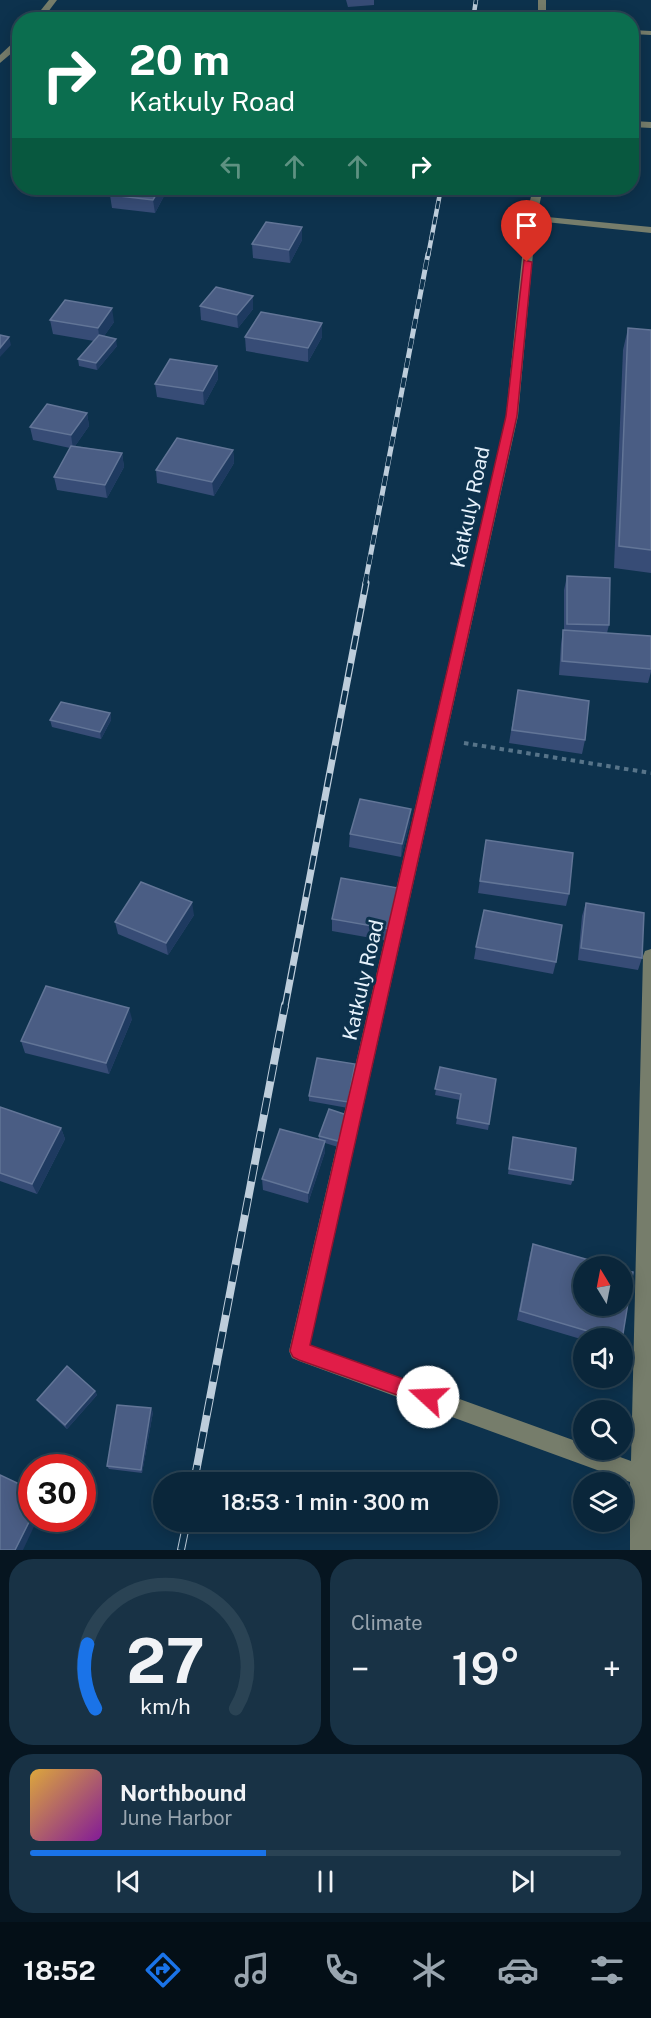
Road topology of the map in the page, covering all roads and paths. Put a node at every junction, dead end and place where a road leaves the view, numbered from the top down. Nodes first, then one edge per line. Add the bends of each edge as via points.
1 (53, 0) edge
2 (43, 12) edge
3 (12, 49) edge
4 (0, 60) edge
5 (536, 195) edge
6 (531, 218) junction
7 (651, 230) edge
8 (440, 739) junction
9 (651, 773) edge
10 (651, 956) edge
11 (646, 1476) edge
12 (641, 1550) edge

1 - 2 street
3 - 4 street
5 - 6 street, Katkuly Road
6 - 7 street
6 - 8 street, Katkuly Road via 512,416
8 - 9 path
8 - 11 street, Katkuly Road via 299,1351
10 - 11 street
11 - 12 street

